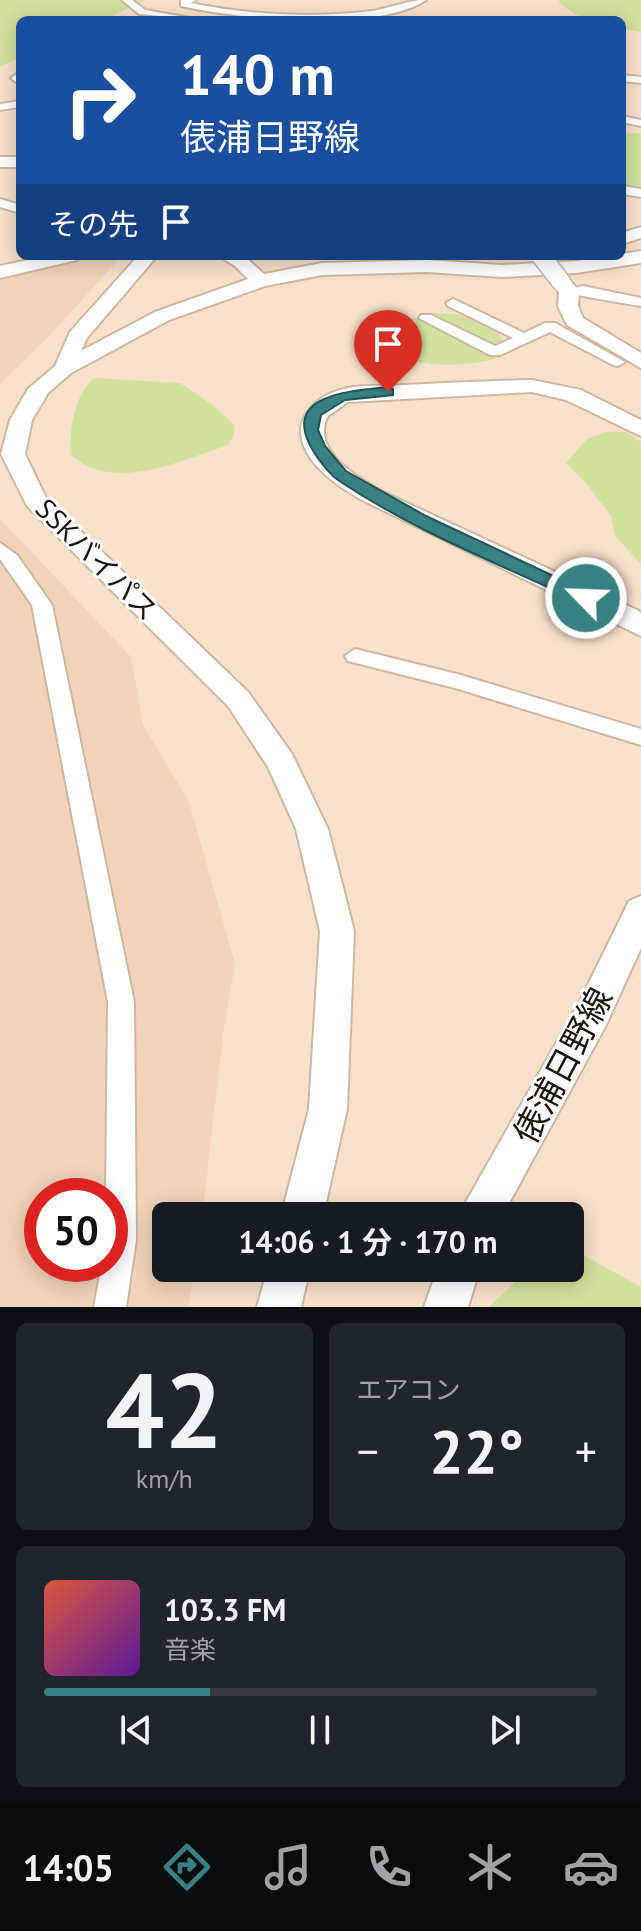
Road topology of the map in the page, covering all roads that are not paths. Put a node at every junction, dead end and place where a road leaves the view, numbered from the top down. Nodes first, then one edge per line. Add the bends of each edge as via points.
1 (126, 0) edge
2 (192, 0) edge
3 (422, 0) edge
4 (369, 3) dead end
5 (277, 4) dead end
6 (397, 10) junction
7 (323, 15) junction
8 (170, 16) edge
9 (52, 260) edge
10 (144, 260) edge
11 (237, 260) edge
12 (495, 260) edge
13 (543, 260) edge
14 (622, 260) edge
15 (427, 266) junction
16 (0, 272) edge
17 (260, 281) junction
18 (567, 293) junction
19 (640, 301) edge
20 (453, 303) dead end
21 (426, 318) dead end
22 (550, 326) junction
23 (524, 338) junction
24 (618, 362) dead end
25 (641, 362) edge
26 (64, 369) junction
27 (641, 429) edge
28 (0, 549) edge
29 (641, 627) edge
30 (355, 656) dead end
31 (641, 737) edge
32 (641, 911) edge
33 (305, 1202) edge
34 (487, 1202) edge
35 (285, 1282) edge
36 (454, 1282) edge
37 (110, 1307) edge
38 (279, 1307) edge
39 (446, 1307) edge

1 - 8 street via 142,12
2 - 7 street via 184,4 223,13
3 - 6 street
4 - 6 street
5 - 7 street
6 - 7 street
9 - 16 street
10 - 26 street via 77,336
11 - 17 street
12 - 15 street
13 - 18 street, bridge
14 - 15 street, SSKバイパス via 502,271
15 - 17 street, SSKバイパス via 322,269
17 - 26 street, SSKバイパス via 162,316
18 - 19 street via 583,290
18 - 22 street
18 - 25 street via 574,321
20 - 23 street
21 - 23 street via 489,351
22 - 23 street
22 - 24 street
26 - 33 street, SSKバイパス via 39,389 21,420 13,454 36,501 238,699 281,762 312,829 337,931 328,1109
27 - 29 street via 573,395 501,386 342,396 314,413 311,430 340,475 410,515
28 - 37 street via 42,605 121,1002 121,1240
30 - 31 street
32 - 34 street, 俵浦日野線 via 593,1013
35 - 38 street
36 - 39 street

